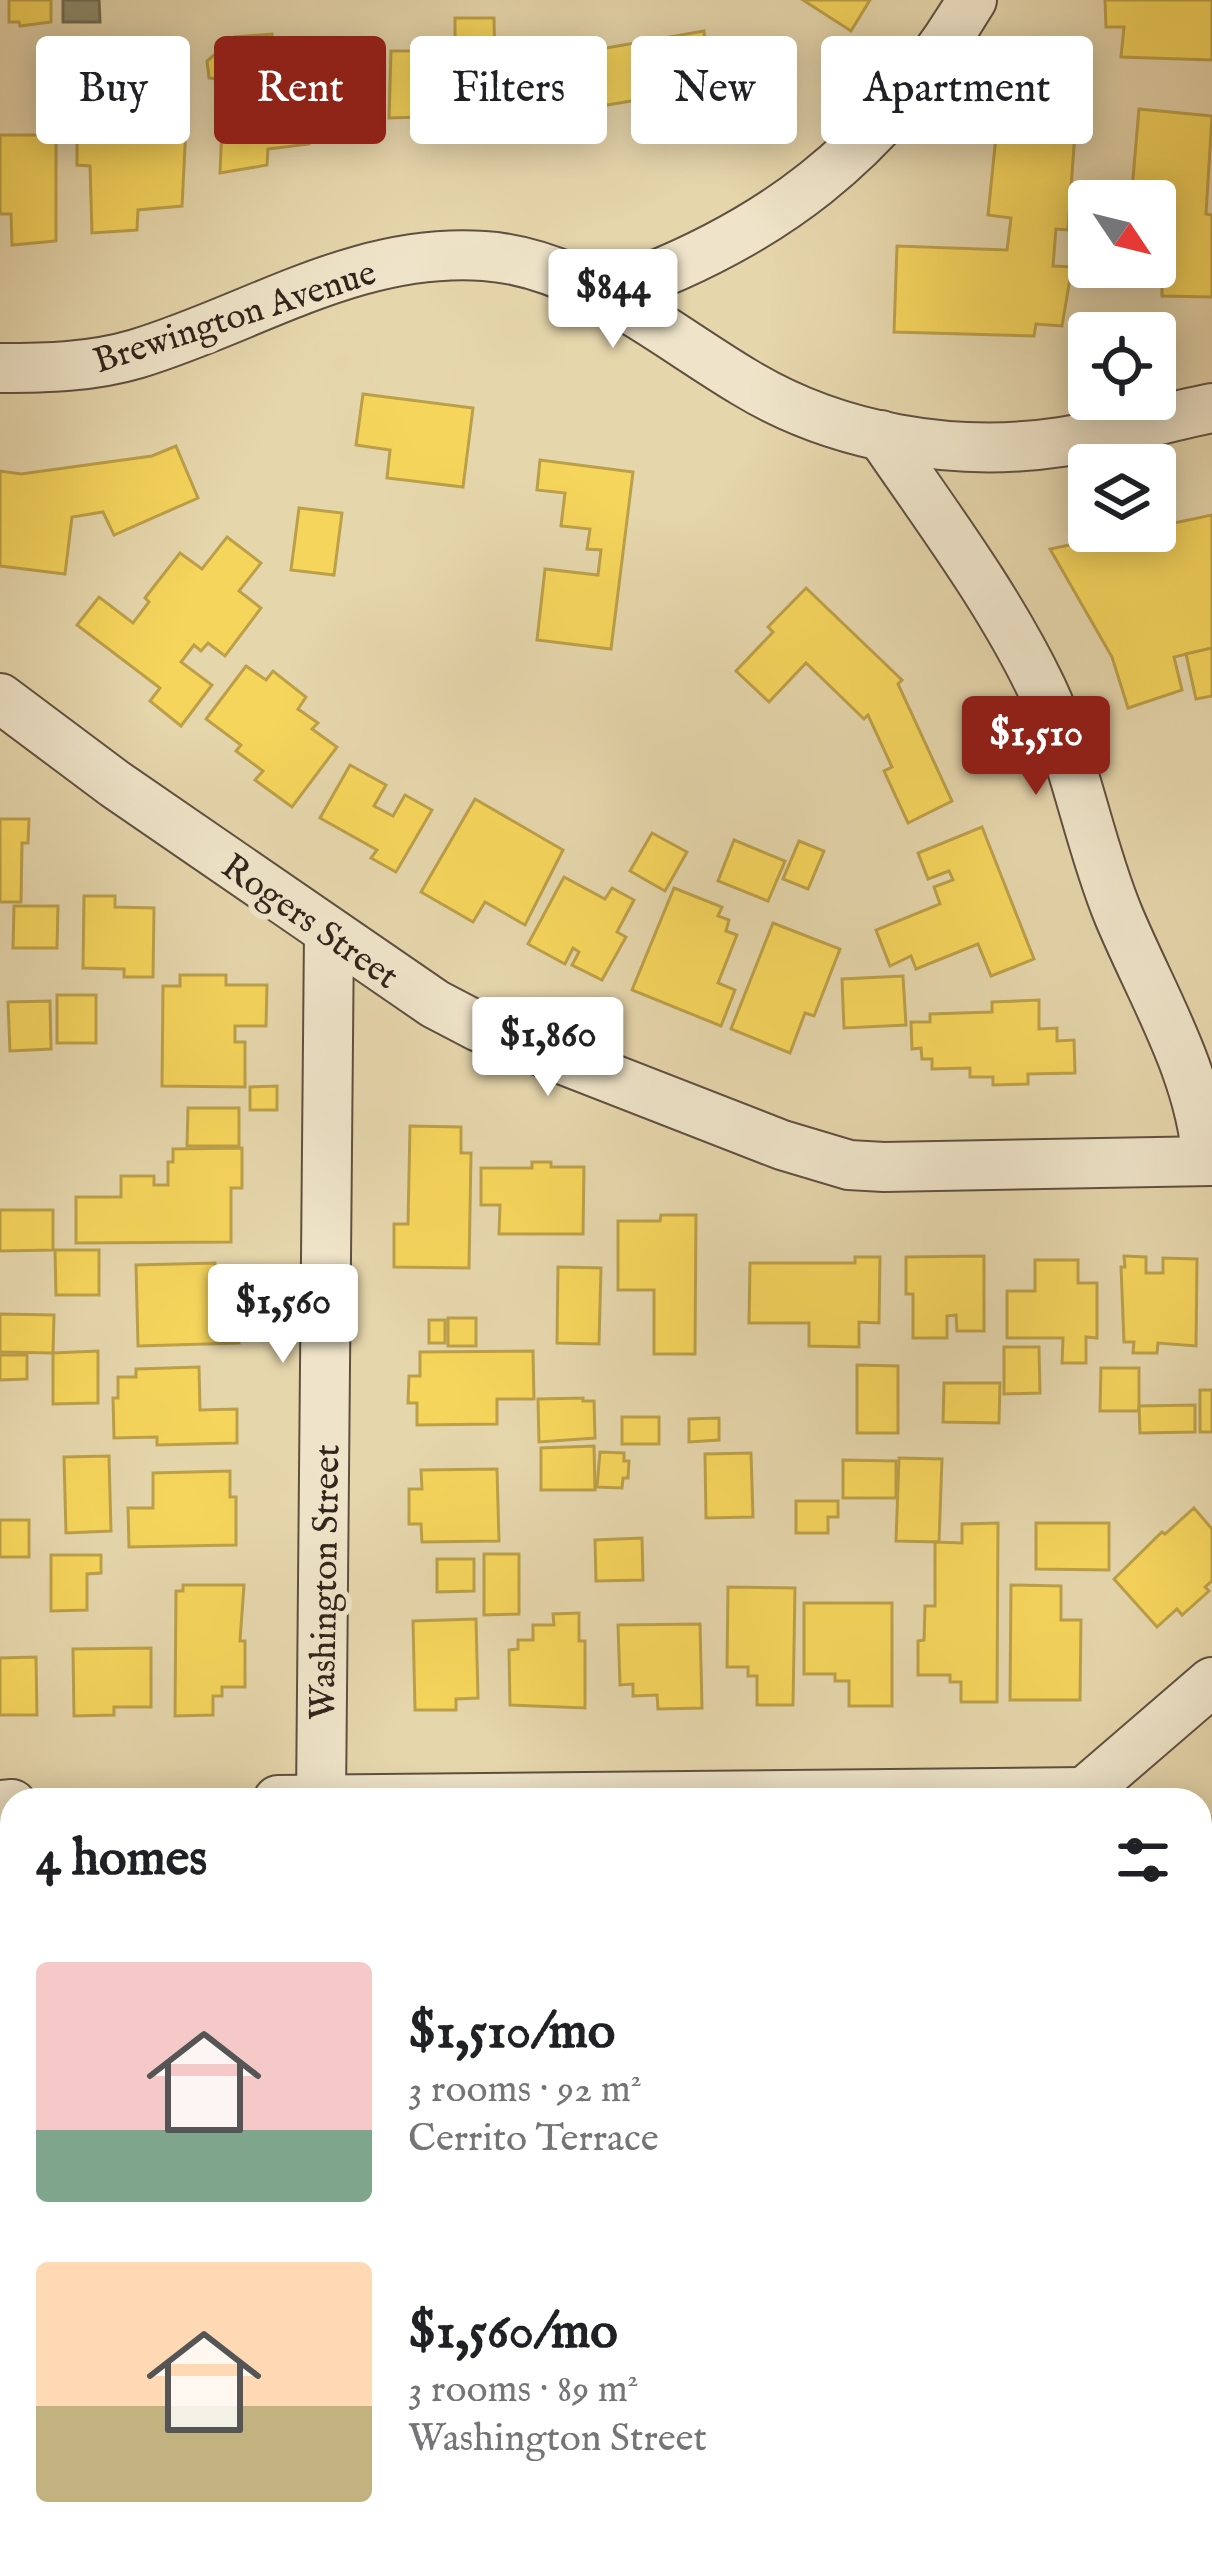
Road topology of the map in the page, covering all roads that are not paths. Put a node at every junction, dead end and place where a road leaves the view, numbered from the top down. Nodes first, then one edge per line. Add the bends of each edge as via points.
1 (972, 0) edge
2 (603, 296) junction
3 (0, 368) edge
4 (1212, 408) edge
5 (881, 435) junction
6 (0, 698) edge
7 (328, 932) junction
8 (1209, 1161) edge
9 (1212, 1682) edge
10 (321, 1788) edge
11 (1089, 1788) edge

1 - 2 street via 910,90 808,191 715,250
2 - 3 street, Brewington Avenue via 513,260 412,261 318,282 135,354
2 - 5 street, Brewington Avenue via 749,386
4 - 5 street, Brewington Avenue via 1016,446
5 - 8 street via 1042,689 1117,911 1190,1076
6 - 7 street, Rogers Street
7 - 8 street, Rogers Street via 479,1027 849,1165
7 - 10 street, Washington Street
9 - 11 street

